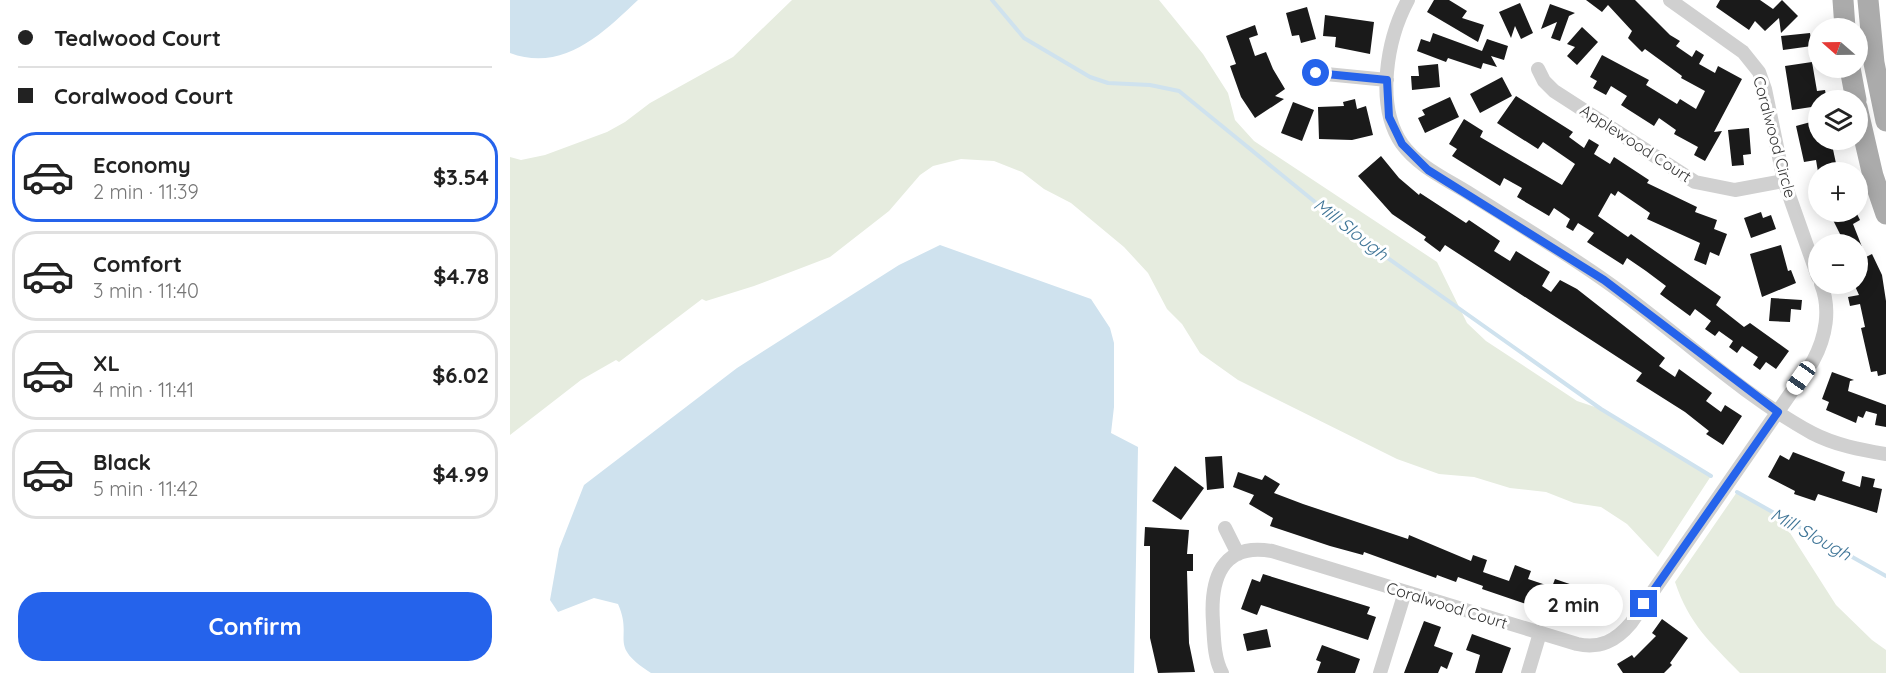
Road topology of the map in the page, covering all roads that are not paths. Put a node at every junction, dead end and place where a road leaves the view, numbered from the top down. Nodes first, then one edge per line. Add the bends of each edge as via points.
1 (1408, 0) edge
2 (1670, 0) edge
3 (1843, 0) edge
4 (1868, 0) edge
5 (1844, 18) edge
6 (1538, 69) dead end
7 (1316, 73) dead end
8 (1387, 80) junction
9 (1886, 121) edge
10 (1866, 150) edge
11 (1784, 181) junction
12 (1886, 214) edge
13 (1808, 249) edge
14 (1823, 294) edge
15 (1778, 412) junction
16 (1886, 454) edge
17 (1225, 528) dead end
18 (1238, 554) junction
19 (1405, 592) junction
20 (1540, 633) junction
21 (1222, 673) edge
22 (1380, 673) edge
23 (1528, 673) edge

1 - 8 street via 1393,44
2 - 11 street, Coralwood Circle via 1755,65 1765,89
3 - 5 main road
4 - 9 main road via 1874,63
6 - 11 street, Applewood Court via 1554,91 1695,182 1735,190
7 - 8 street
8 - 15 street via 1389,117 1402,144 1428,170 1604,280
10 - 12 main road
11 - 13 street, Coralwood Circle
14 - 15 street via 1827,313 1822,342
15 - 16 street via 1814,434 1852,448
15 - 20 street, Coralwood Court via 1625,630 1612,641 1591,646
17 - 18 street
18 - 19 street, Coralwood Court via 1272,551
18 - 21 street via 1221,569 1213,589 1214,639
19 - 20 street, Coralwood Court
19 - 22 street
20 - 23 street

